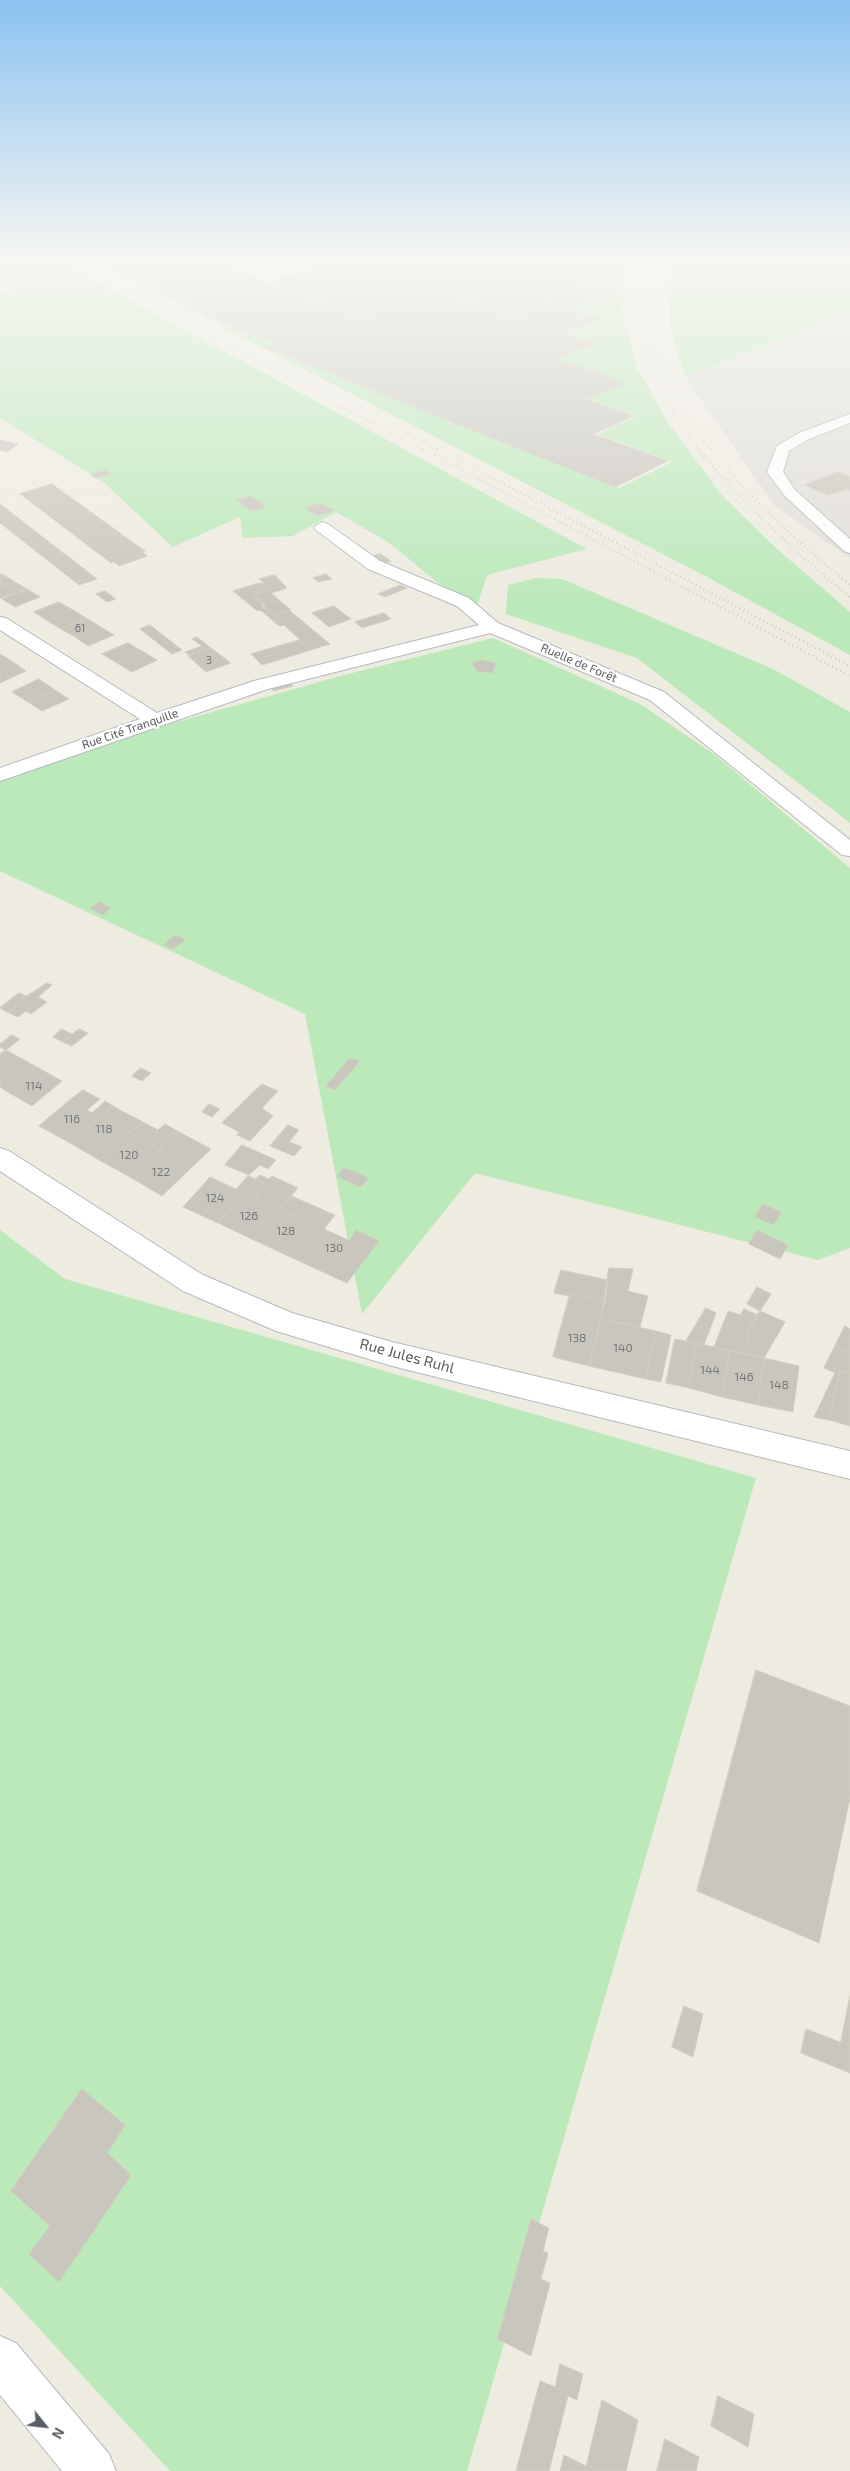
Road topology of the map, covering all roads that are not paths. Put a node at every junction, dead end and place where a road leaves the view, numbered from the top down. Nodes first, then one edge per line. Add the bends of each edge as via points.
1 (850, 418) edge
2 (322, 527) dead end
3 (850, 548) edge
4 (0, 622) edge
5 (492, 627) junction
6 (155, 720) junction
7 (0, 775) edge
8 (850, 850) edge
9 (0, 1158) edge
10 (850, 1465) edge
11 (0, 2359) edge
12 (92, 2471) edge

1 - 3 street via 804,436 782,449 775,472 790,493
2 - 5 street, Ruelle de Forêt via 374,565 463,602
4 - 6 street
5 - 6 street, Rue Cité Tranquille via 262,685
5 - 8 street, Ruelle de Forêt via 657,696
6 - 7 street, Rue Cité Tranquille
9 - 10 street, Rue Jules Ruhl via 193,1283 286,1323 392,1354
11 - 12 street

